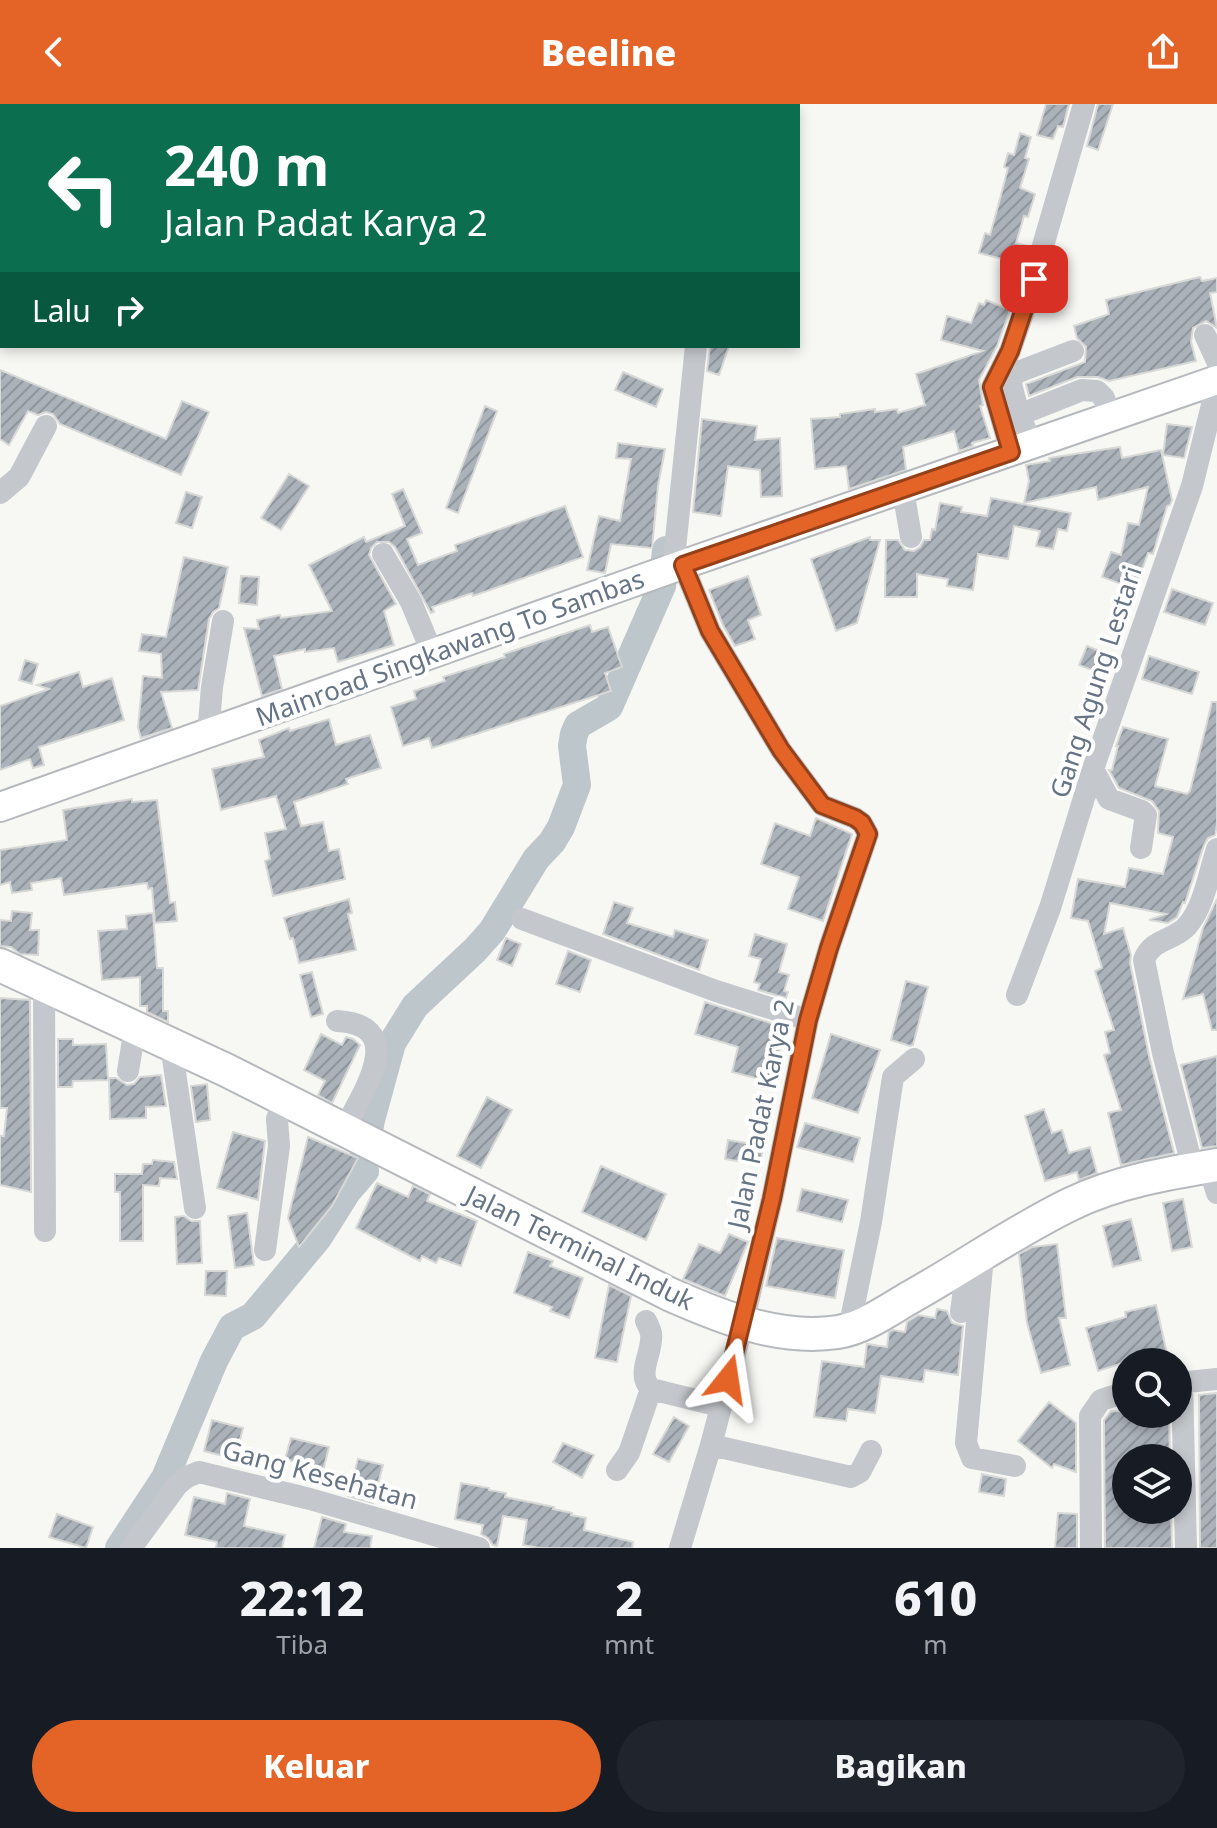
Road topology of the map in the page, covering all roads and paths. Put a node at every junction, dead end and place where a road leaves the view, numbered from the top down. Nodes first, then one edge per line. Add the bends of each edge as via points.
1 (1084, 104) edge
2 (1205, 335) dead end
3 (696, 348) edge
4 (1073, 351) dead end
5 (1215, 375) edge
6 (1019, 415) junction
7 (1110, 418) junction
8 (46, 426) dead end
9 (1021, 448) junction
10 (903, 490) junction
11 (0, 493) edge
12 (911, 537) dead end
13 (383, 554) dead end
14 (670, 569) junction
15 (223, 621) dead end
16 (433, 655) junction
17 (208, 735) junction
18 (1093, 769) junction
19 (0, 807) edge
20 (1141, 848) dead end
21 (1217, 849) edge
22 (522, 919) dead end
23 (0, 965) edge
24 (44, 985) junction
25 (1017, 995) dead end
26 (808, 1020) junction
27 (337, 1021) dead end
28 (135, 1028) junction
29 (171, 1045) junction
30 (914, 1059) dead end
31 (128, 1071) dead end
32 (284, 1100) junction
33 (353, 1136) junction
34 (1209, 1174) edge
35 (195, 1208) dead end
36 (45, 1231) dead end
37 (265, 1250) dead end
38 (975, 1261) junction
39 (961, 1312) dead end
40 (646, 1321) dead end
41 (743, 1323) junction
42 (849, 1329) junction
43 (1217, 1379) edge
44 (1192, 1381) edge
45 (651, 1389) junction
46 (1112, 1396) edge
47 (720, 1406) junction
48 (1182, 1428) edge
49 (711, 1445) junction
50 (871, 1451) dead end
51 (1015, 1466) dead end
52 (617, 1470) dead end
53 (131, 1548) edge
54 (479, 1548) edge
55 (680, 1548) edge
56 (1091, 1548) edge
57 (1186, 1548) edge

1 - 9 street via 1025,308 992,387
2 - 5 street
3 - 14 street
4 - 6 street via 1013,374
5 - 7 main road, Mainroad Singkawang To Sambas
5 - 18 street, Gang Agung Lestari via 1192,486
6 - 7 street via 1089,389 1104,398
6 - 9 street
7 - 9 main road, Mainroad Singkawang To Sambas
8 - 11 street via 19,477
9 - 10 main road, Mainroad Singkawang To Sambas
10 - 12 street
10 - 14 main road, Mainroad Singkawang To Sambas
13 - 16 street
14 - 16 main road, Mainroad Singkawang To Sambas
14 - 26 street, Jalan Padat Karya 2 via 781,750 822,805 855,818 868,834
15 - 17 street
16 - 17 main road, Mainroad Singkawang To Sambas
17 - 19 main road, Mainroad Singkawang To Sambas
18 - 20 street via 1109,799 1146,815
18 - 25 street, Gang Agung Lestari
21 - 34 street via 1193,919 1151,948 1144,960 1163,1053
22 - 26 street
23 - 24 highway, Jalan Terminal Induk
24 - 28 highway, Jalan Terminal Induk
24 - 36 street
26 - 41 street, Jalan Padat Karya 2
27 - 33 street via 363,1025 377,1047
28 - 29 highway, Jalan Terminal Induk
28 - 31 street
29 - 32 highway, Jalan Terminal Induk
29 - 35 street
30 - 42 street via 893,1077
32 - 33 highway, Jalan Terminal Induk
32 - 37 street via 277,1119 279,1146
33 - 41 highway, Jalan Terminal Induk via 669,1294
34 - 38 highway, Jalan Terminal Induk via 1128,1182 1091,1195
38 - 39 street
38 - 42 highway, Jalan Terminal Induk
38 - 51 street via 966,1443 972,1458
40 - 45 street via 651,1333 644,1375
41 - 42 highway, Jalan Terminal Induk via 788,1332
41 - 47 street, Jalan Padat Karya 2
43 - 44 street
45 - 47 street
45 - 52 street via 629,1453
46 - 56 street via 1096,1404 1090,1416
47 - 49 street, Jalan Padat Karya 2
48 - 57 street
49 - 50 street via 851,1477 860,1472
49 - 55 street, Jalan Padat Karya 2
53 - 54 street, Gang Kesehatan via 178,1484 199,1472

